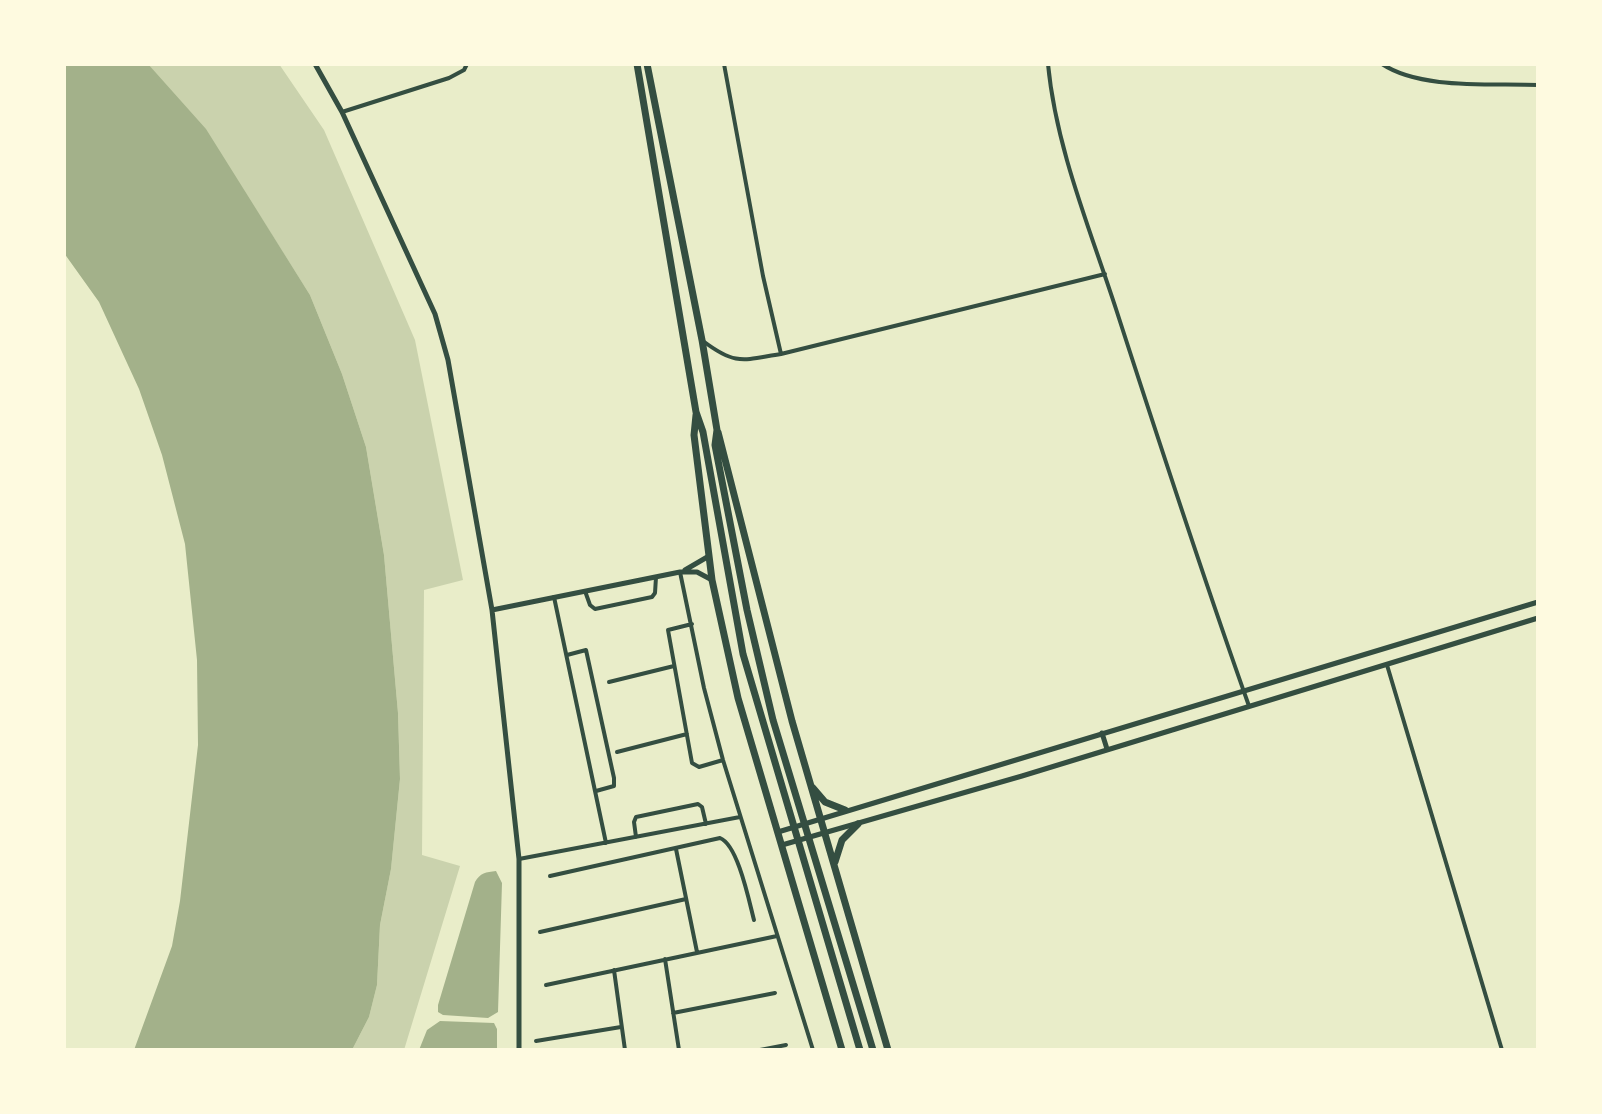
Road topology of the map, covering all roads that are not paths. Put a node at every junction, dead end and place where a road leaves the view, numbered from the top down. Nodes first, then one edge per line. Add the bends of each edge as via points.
1 (315, 64) edge
2 (467, 64) edge
3 (637, 64) edge
4 (647, 64) edge
5 (724, 64) edge
6 (1048, 64) edge
7 (1382, 64) edge
8 (1538, 85) edge
9 (342, 112) junction
10 (1105, 274) junction
11 (702, 340) junction
12 (781, 354) junction
13 (696, 412) junction
14 (717, 430) junction
15 (709, 556) junction
16 (680, 572) junction
17 (656, 577) junction
18 (712, 580) junction
19 (585, 591) junction
20 (554, 597) junction
21 (1538, 602) edge
22 (492, 610) junction
23 (1538, 618) edge
24 (692, 624) junction
25 (567, 655) junction
26 (1387, 665) junction
27 (674, 666) junction
28 (609, 682) dead end
29 (1243, 690) junction
30 (1249, 706) junction
31 (1102, 733) junction
32 (687, 734) junction
33 (1107, 749) junction
34 (617, 752) dead end
35 (723, 760) junction
36 (810, 783) junction
37 (596, 791) junction
38 (845, 810) junction
39 (740, 817) junction
40 (820, 818) junction
41 (706, 824) junction
42 (858, 824) junction
43 (778, 832) junction
44 (825, 833) junction
45 (636, 837) junction
46 (606, 843) junction
47 (782, 845) junction
48 (676, 849) junction
49 (519, 859) junction
50 (834, 863) junction
51 (550, 876) dead end
52 (686, 899) junction
53 (754, 920) dead end
54 (540, 932) dead end
55 (777, 936) junction
56 (697, 952) junction
57 (665, 959) junction
58 (614, 970) junction
59 (546, 985) dead end
60 (775, 993) dead end
61 (673, 1013) junction
62 (621, 1027) junction
63 (536, 1041) dead end
64 (786, 1045) dead end
65 (519, 1050) edge
66 (625, 1050) edge
67 (679, 1050) edge
68 (760, 1050) edge
69 (813, 1050) edge
70 (842, 1050) edge
71 (860, 1050) edge
72 (873, 1050) edge
73 (888, 1050) edge
74 (1502, 1050) edge

1 - 9 street
2 - 9 street via 449,78
3 - 13 highway
4 - 11 highway
5 - 12 street
6 - 10 street via 1052,107
7 - 8 street via 1433,81
9 - 22 street via 435,314 459,414
10 - 12 street
10 - 29 street
11 - 12 street via 728,359
11 - 14 highway
13 - 15 highway via 694,435
13 - 71 highway via 743,654
14 - 36 highway
14 - 72 highway via 715,445 773,720
15 - 16 street
15 - 18 highway
16 - 17 street
16 - 18 street via 697,572
16 - 24 street
17 - 19 street
17 - 19 street via 654,595 595,609
18 - 43 highway via 738,698
19 - 20 street
20 - 22 street
20 - 25 street
21 - 29 street
22 - 49 street
23 - 26 street
24 - 27 street via 668,630
24 - 35 street
25 - 37 street
25 - 37 street via 586,650 595,685 614,778 614,786
26 - 30 street
26 - 74 street
27 - 28 street
27 - 32 street
29 - 30 street
29 - 31 street
30 - 33 street
31 - 33 street
31 - 38 street
32 - 34 street
32 - 35 street via 692,763 699,767
33 - 42 street
35 - 39 street
36 - 38 highway via 825,802
36 - 40 highway
37 - 46 street
38 - 40 street
39 - 41 street
39 - 55 street
40 - 43 street
40 - 44 highway
41 - 45 street
41 - 45 street via 698,804 636,817
42 - 44 street
42 - 50 highway via 842,840
43 - 47 highway
44 - 47 street
44 - 50 highway
45 - 46 street
46 - 49 street
47 - 70 highway
48 - 51 street
48 - 52 street
48 - 53 street via 720,838 728,842
49 - 65 street
50 - 73 highway
52 - 54 street
52 - 56 street
55 - 56 street
55 - 69 street
56 - 57 street
57 - 58 street
57 - 61 street
58 - 59 street
58 - 62 street
60 - 61 street
61 - 67 street
62 - 63 street
62 - 66 street
64 - 68 street

